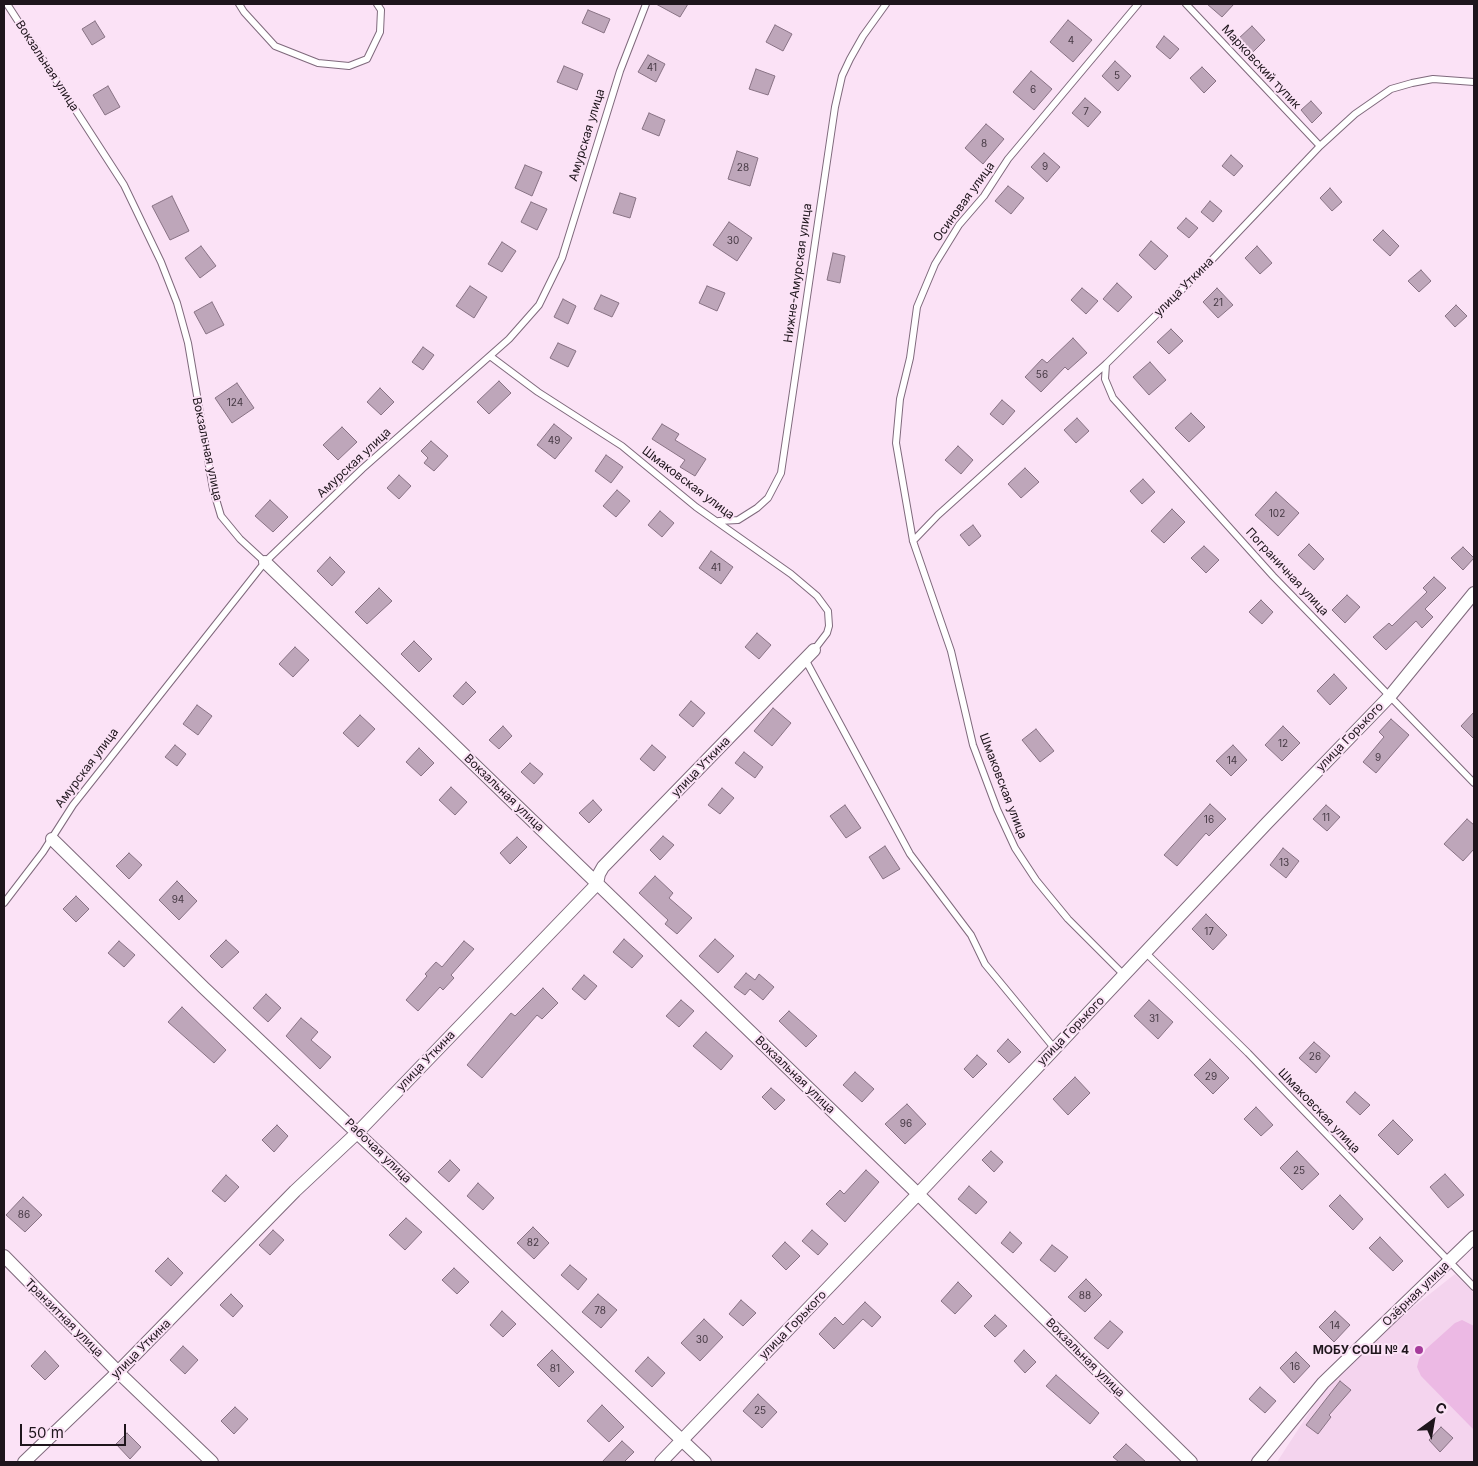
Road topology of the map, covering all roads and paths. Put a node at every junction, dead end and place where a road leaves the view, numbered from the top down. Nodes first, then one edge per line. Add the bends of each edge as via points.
1 (7, 4) edge
2 (239, 4) edge
3 (378, 4) edge
4 (646, 4) edge
5 (886, 4) edge
6 (1138, 4) edge
7 (1186, 4) edge
8 (1474, 82) edge
9 (1320, 146) junction
10 (490, 356) junction
11 (1106, 364) junction
12 (908, 512) joint
13 (719, 521) junction
14 (913, 541) junction
15 (265, 562) junction
16 (1474, 593) edge
17 (810, 654) junction
18 (1390, 696) junction
19 (1474, 783) edge
20 (52, 838) junction
21 (597, 884) junction
22 (4, 903) edge
23 (1146, 953) junction
24 (1124, 976) junction
25 (1055, 1049) junction
26 (358, 1132) junction
27 (918, 1194) junction
28 (1474, 1237) edge
29 (4, 1256) edge
30 (1449, 1263) junction
31 (1474, 1287) edge
32 (118, 1372) junction
33 (681, 1440) junction
34 (24, 1462) edge
35 (212, 1462) edge
36 (660, 1462) edge
37 (705, 1462) edge
38 (1191, 1462) edge
39 (1258, 1462) edge

1 - 15 lane, Вокзальная улица via 124,185 161,262 188,343 213,488 221,516
2 - 3 lane via 275,46 318,62 350,66 367,59 372,50 380,32
4 - 10 lane, Амурская улица via 620,71 550,287 526,321
5 - 13 lane, Нижне-Амурская улица via 850,59 842,76 835,107 781,473 772,493 757,508 738,520
6 - 12 lane, Осиновая улица via 1008,159 934,264 917,307 900,399 896,443
7 - 9 lane, Марковский тупик
8 - 9 lane, улица Уткина via 1433,79 1391,90 1354,114
9 - 11 lane, улица Уткина via 1206,266
10 - 13 lane, Шмаковская улица via 538,392 622,446 696,507
10 - 15 lane, Амурская улица
11 - 14 lane, улица Уткина
11 - 18 lane, Пограничная улица via 1105,379 1113,398 1273,576
12 - 14 lane, Шмаковская улица
13 - 17 lane, Шмаковская улица via 791,574 824,603 829,626
14 - 24 lane, Шмаковская улица via 950,651 973,745 1015,848 1068,919
15 - 20 lane, Амурская улица via 85,789
15 - 21 street, Вокзальная улица
16 - 18 street, улица Горького
17 - 21 street, улица Уткина via 603,867
17 - 25 lane via 910,854 971,935 984,964
18 - 19 lane, Пограничная улица
18 - 23 street, улица Горького
20 - 22 lane, Амурская улица
20 - 26 street, Рабочая улица via 204,988
21 - 26 street, улица Уткина
21 - 27 street, Вокзальная улица
23 - 24 street, улица Горького
23 - 30 lane, Шмаковская улица via 1248,1053
24 - 25 street, улица Горького
25 - 27 street, улица Горького
26 - 32 street, улица Уткина via 295,1191
26 - 33 street, Рабочая улица
27 - 33 street, улица Горького
27 - 38 street, Вокзальная улица
28 - 30 street, Озёрная улица
29 - 32 street, Транзитная улица
30 - 31 lane, Шмаковская улица
30 - 39 street, Озёрная улица via 1322,1383
32 - 34 street, улица Уткина
32 - 35 street, Транзитная улица
33 - 36 street, улица Горького
33 - 37 street, Рабочая улица

